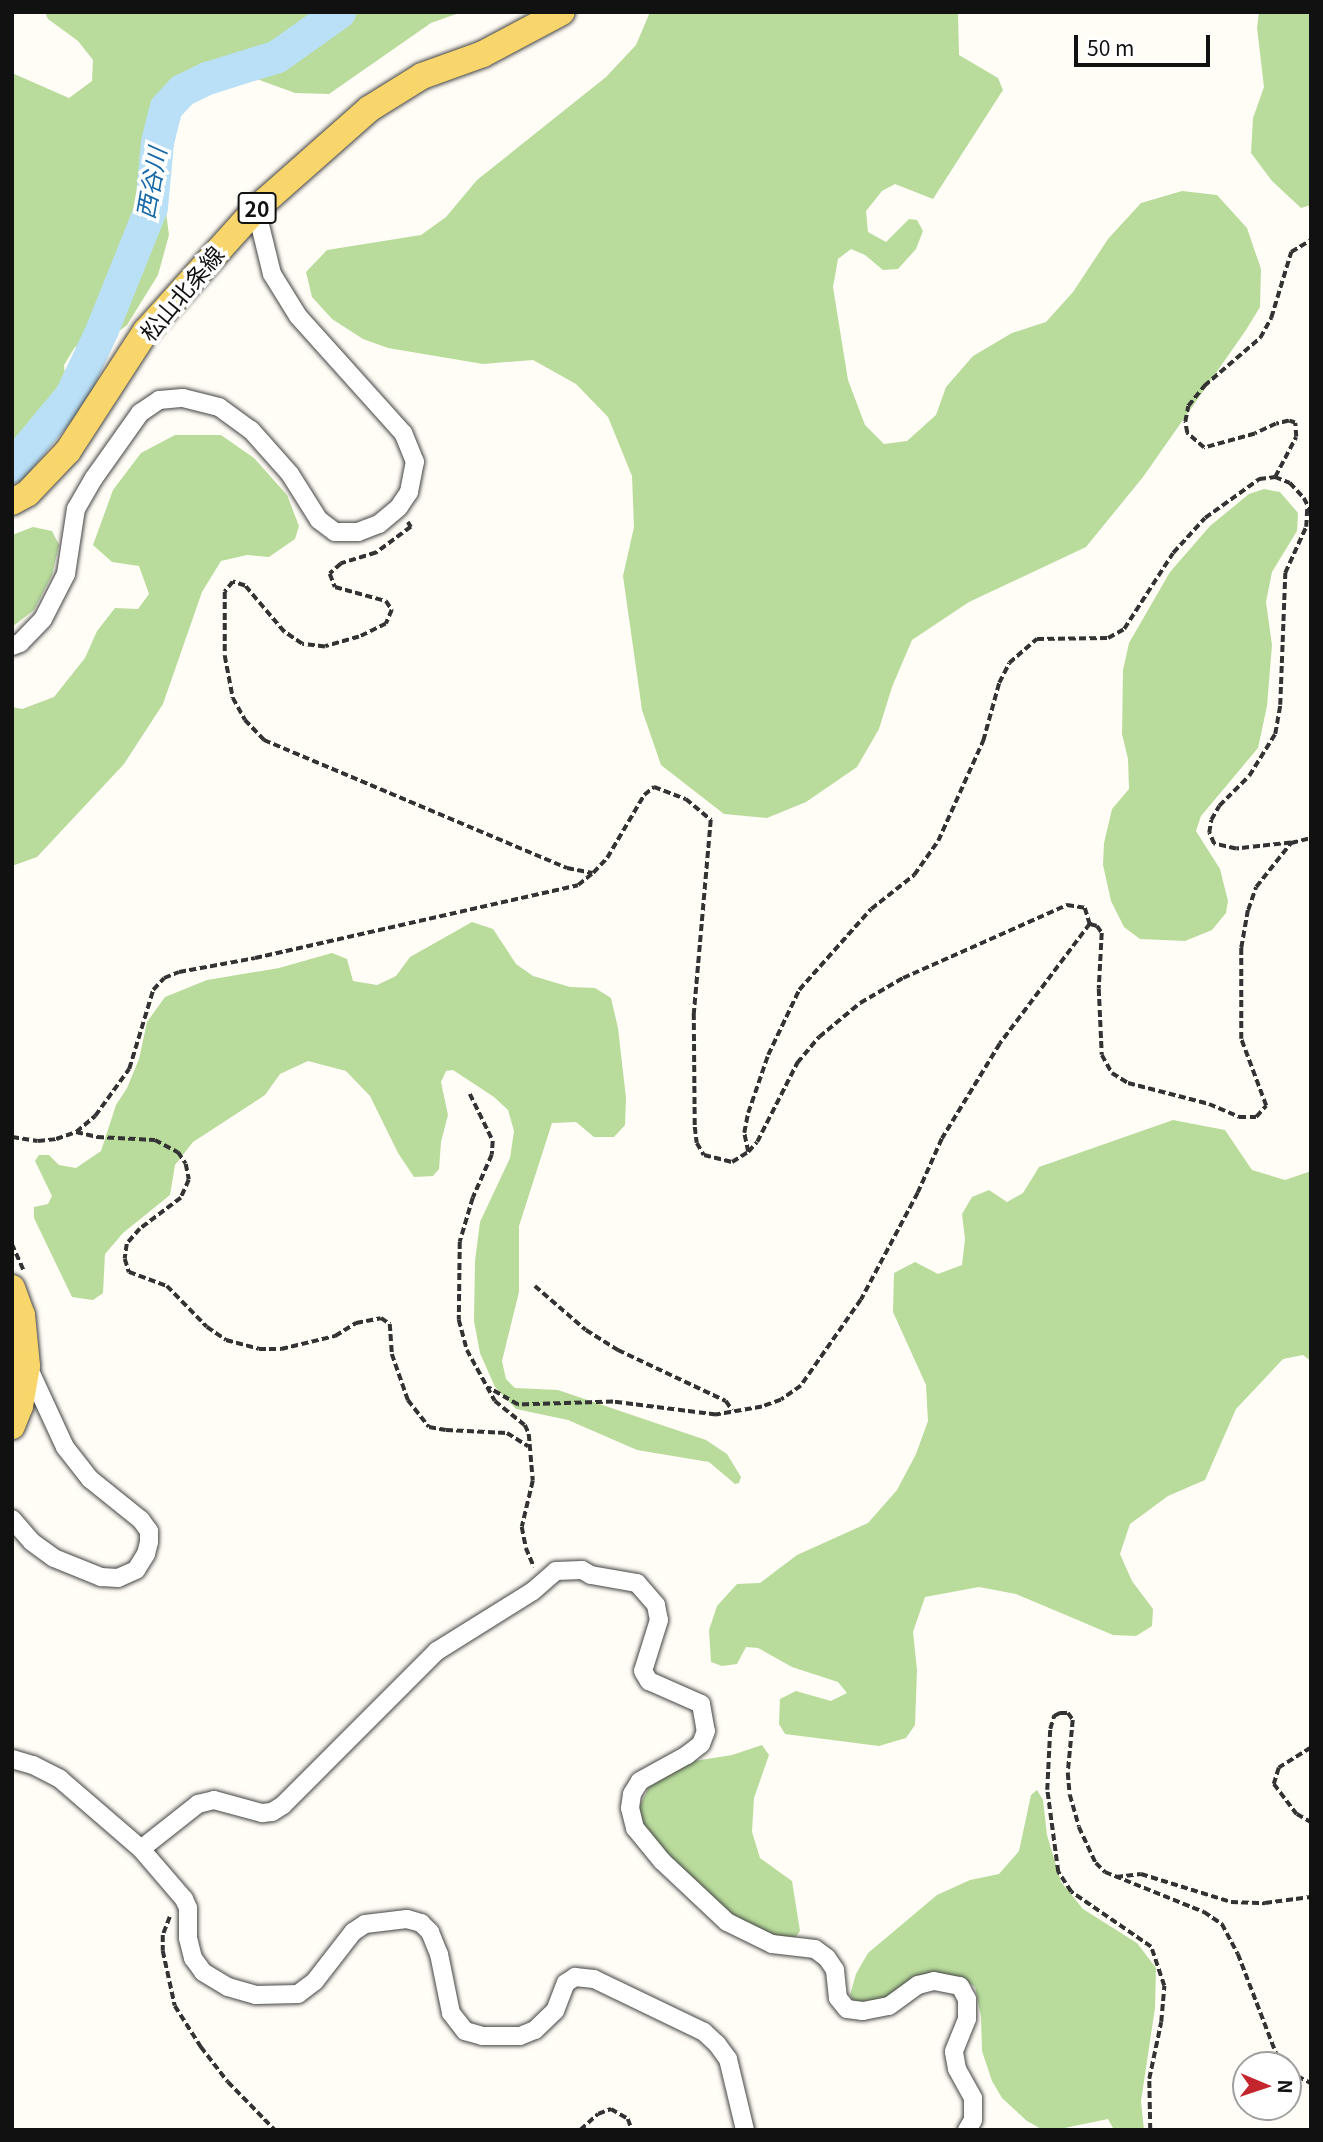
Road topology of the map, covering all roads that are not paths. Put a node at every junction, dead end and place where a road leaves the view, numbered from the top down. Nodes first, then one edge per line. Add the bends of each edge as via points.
1 (562, 12) edge
2 (256, 209) junction
3 (20, 498) edge
4 (12, 646) edge
5 (12, 1288) edge
6 (27, 1366) junction
7 (12, 1426) edge
8 (12, 1519) edge
9 (12, 1759) edge
10 (141, 1849) junction
11 (745, 2130) edge
12 (967, 2130) edge

1 - 2 main road, 松山北条線 / 20 via 483,54 422,76 369,110
2 - 3 main road, 松山北条線 / 20 via 146,331 68,452
2 - 4 street via 272,274 298,316 403,433 415,462 409,492 399,508 379,524 358,532 335,532 319,520 289,474 251,430 219,407 183,398 159,400 140,413 94,478 76,509 66,574 43,619
5 - 6 main road via 22,1315
6 - 7 main road
6 - 8 street via 65,1447 90,1479 141,1520 149,1531 149,1542 136,1570 118,1578 101,1577 54,1558
9 - 10 street via 60,1779
10 - 11 street via 184,1899 193,1958 203,1972 228,1987 256,1995 298,1994 315,1981 353,1932 365,1924 407,1919 430,1932 451,2013 465,2031 520,2036 555,2011 566,1983 575,1977 594,1979 704,2032 718,2044 728,2059
10 - 12 street via 198,1804 214,1800 262,1813 283,1805 437,1651 533,1591 556,1571 637,1583 656,1605 659,1620 643,1671 649,1681 701,1704 706,1731 701,1744 687,1755 640,1781 630,1808 635,1828 662,1861 727,1922 772,1944 815,1949 827,1958 835,1970 838,1998 847,2009 888,2006 918,1985 934,1981 960,1986 967,1999 967,2020 954,2052 957,2069 973,2098 973,2120

